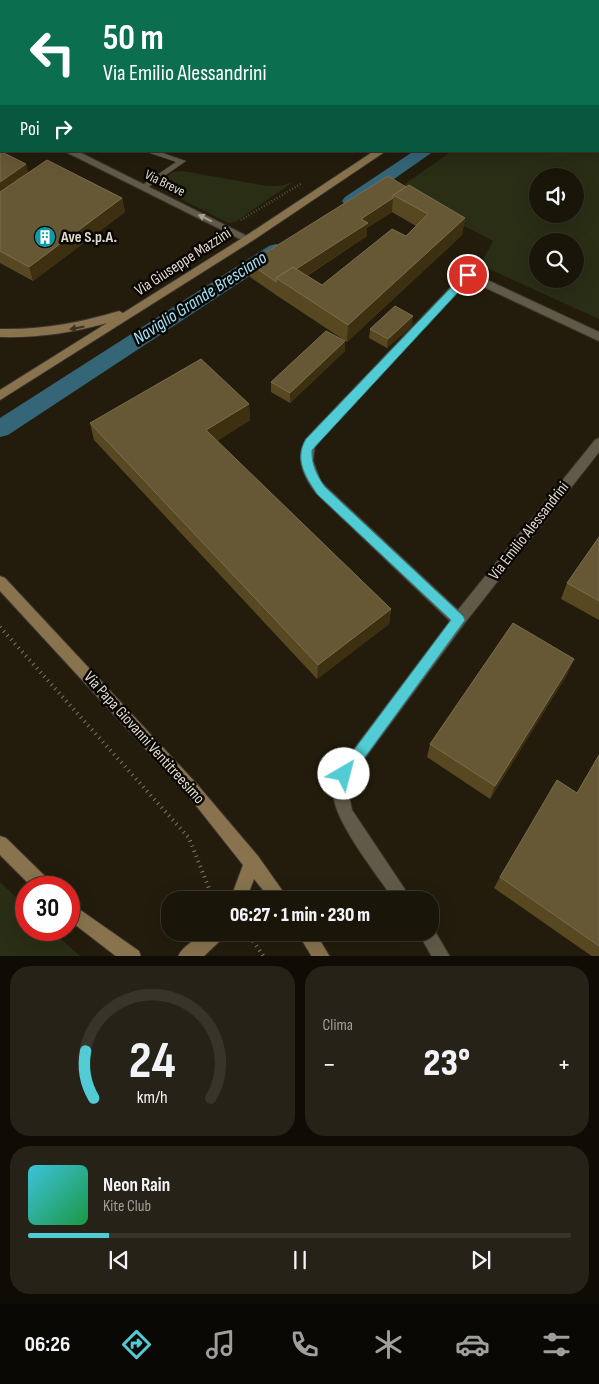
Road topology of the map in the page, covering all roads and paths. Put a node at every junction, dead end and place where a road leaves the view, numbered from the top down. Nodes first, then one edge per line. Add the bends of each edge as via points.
1 (71, 152) edge
2 (151, 152) edge
3 (379, 152) edge
4 (303, 182) dead end
5 (144, 188) junction
6 (228, 229) junction
7 (248, 239) junction
8 (140, 308) junction
9 (0, 333) edge
10 (599, 337) edge
11 (0, 396) edge
12 (599, 443) edge
13 (0, 582) edge
14 (459, 620) junction
15 (0, 627) edge
16 (0, 844) edge
17 (252, 862) junction
18 (33, 876) edge
19 (210, 891) edge
20 (241, 891) edge
21 (274, 891) edge
22 (398, 891) edge
23 (80, 919) edge
24 (207, 941) edge
25 (253, 941) edge
26 (311, 941) edge
27 (432, 941) edge
28 (133, 956) edge
29 (186, 956) edge
30 (264, 956) edge
31 (322, 956) edge
32 (442, 956) edge

1 - 5 street, Via Breve
2 - 5 lane via 182,161
3 - 7 street, Via Giuseppe Mazzini
4 - 6 path
6 -> 5 street, Via Breve
6 - 7 street, Via Breve
7 - 8 street, Via Giuseppe Mazzini
8 -> 9 street via 90,325 63,330
8 - 11 street, Via Giuseppe Mazzini
10 - 14 street via 468,275 306,449 312,477 321,490
12 - 14 street, Via Emilio Alessandrini
13 - 17 street, Via Papa Giovanni Ventitreesimo via 191,788
14 - 22 street, Via Emilio Alessandrini via 344,774 340,787 340,800 346,815
15 - 19 path via 189,838
16 - 18 street
17 - 20 street
17 - 21 street, Via Papa Giovanni Ventitreesimo
23 - 28 street
24 - 29 street
25 - 30 path
26 - 31 street
27 - 32 street

